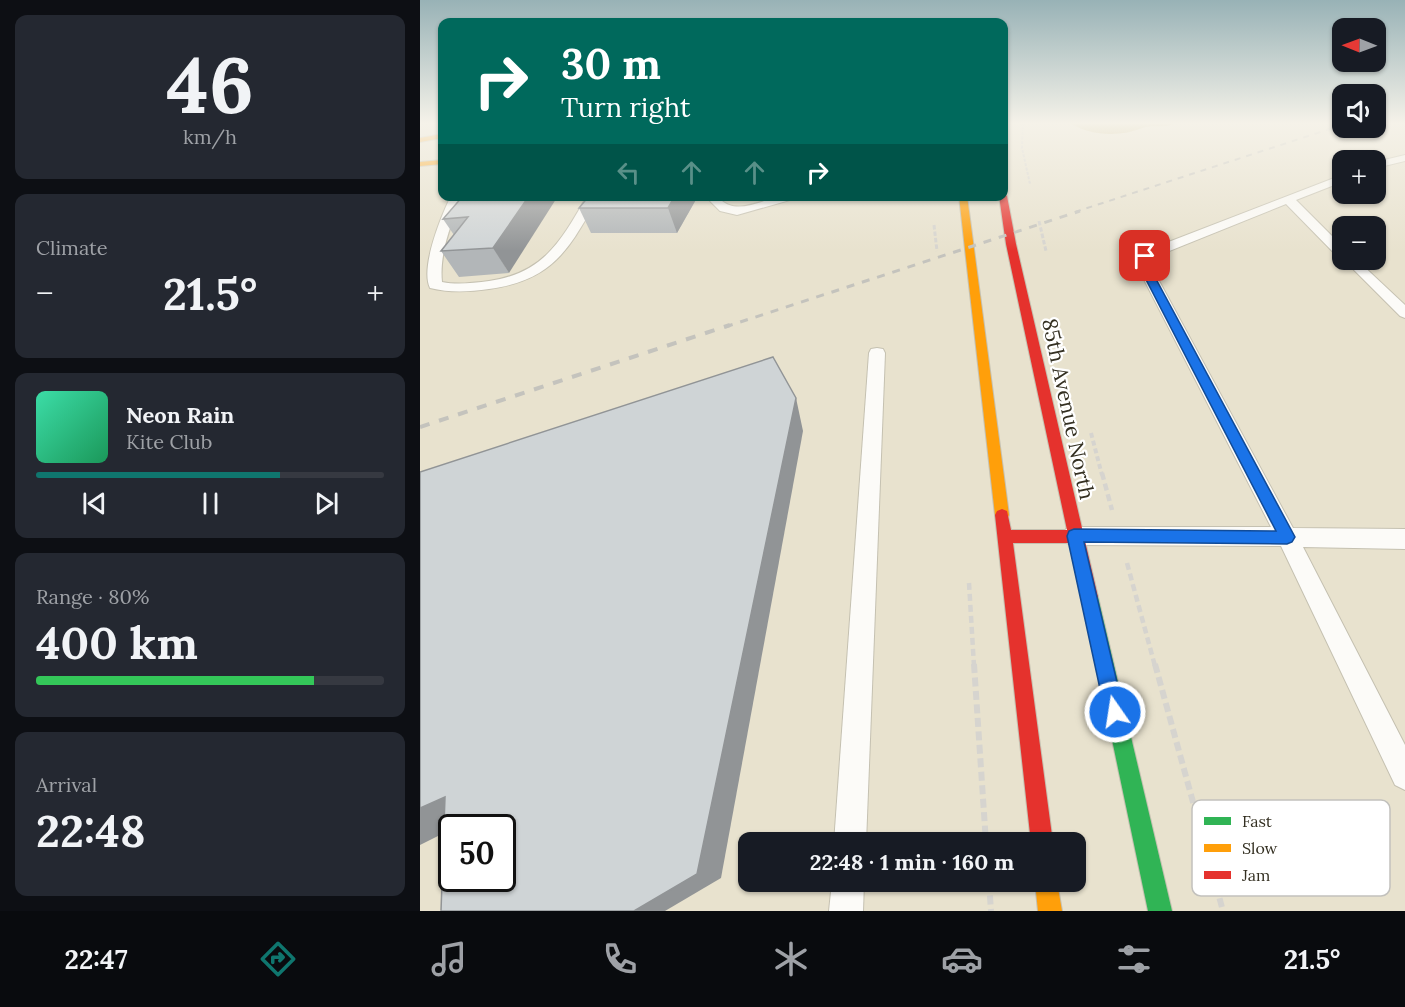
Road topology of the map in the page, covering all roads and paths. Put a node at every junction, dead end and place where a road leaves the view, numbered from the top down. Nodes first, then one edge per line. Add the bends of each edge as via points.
1 (1332, 182) edge
2 (1288, 200) junction
3 (455, 201) edge
4 (590, 201) edge
5 (716, 201) edge
6 (778, 201) edge
7 (964, 201) edge
8 (1004, 201) edge
9 (934, 219) dead end
10 (1332, 243) edge
11 (939, 256) dead end
12 (1360, 270) edge
13 (1405, 313) edge
14 (877, 353) dead end
15 (1074, 536) junction
16 (1004, 537) junction
17 (1287, 537) junction
18 (1405, 539) edge
19 (968, 577) dead end
20 (1405, 775) edge
21 (851, 832) edge
22 (985, 832) edge
23 (1041, 832) edge
24 (847, 892) edge
25 (990, 892) edge
26 (1047, 892) edge
27 (846, 911) edge
28 (991, 911) edge
29 (1050, 911) edge
30 (1160, 911) edge

1 - 2 lane
2 - 10 lane
2 - 17 lane via 1152,251 1145,256 1144,266
3 - 4 lane via 434,279 435,285 446,288 496,285 536,273 560,250
5 - 6 lane via 726,210 737,211
7 - 16 main road
8 - 15 main road, 85th Avenue North
9 - 11 path
12 - 13 lane
14 - 21 lane
15 - 16 main road
15 - 17 lane
15 - 30 main road, 85th Avenue North
16 - 23 main road
17 - 18 lane
17 - 20 lane
19 - 22 path
24 - 27 lane
25 - 28 path
26 - 29 main road

